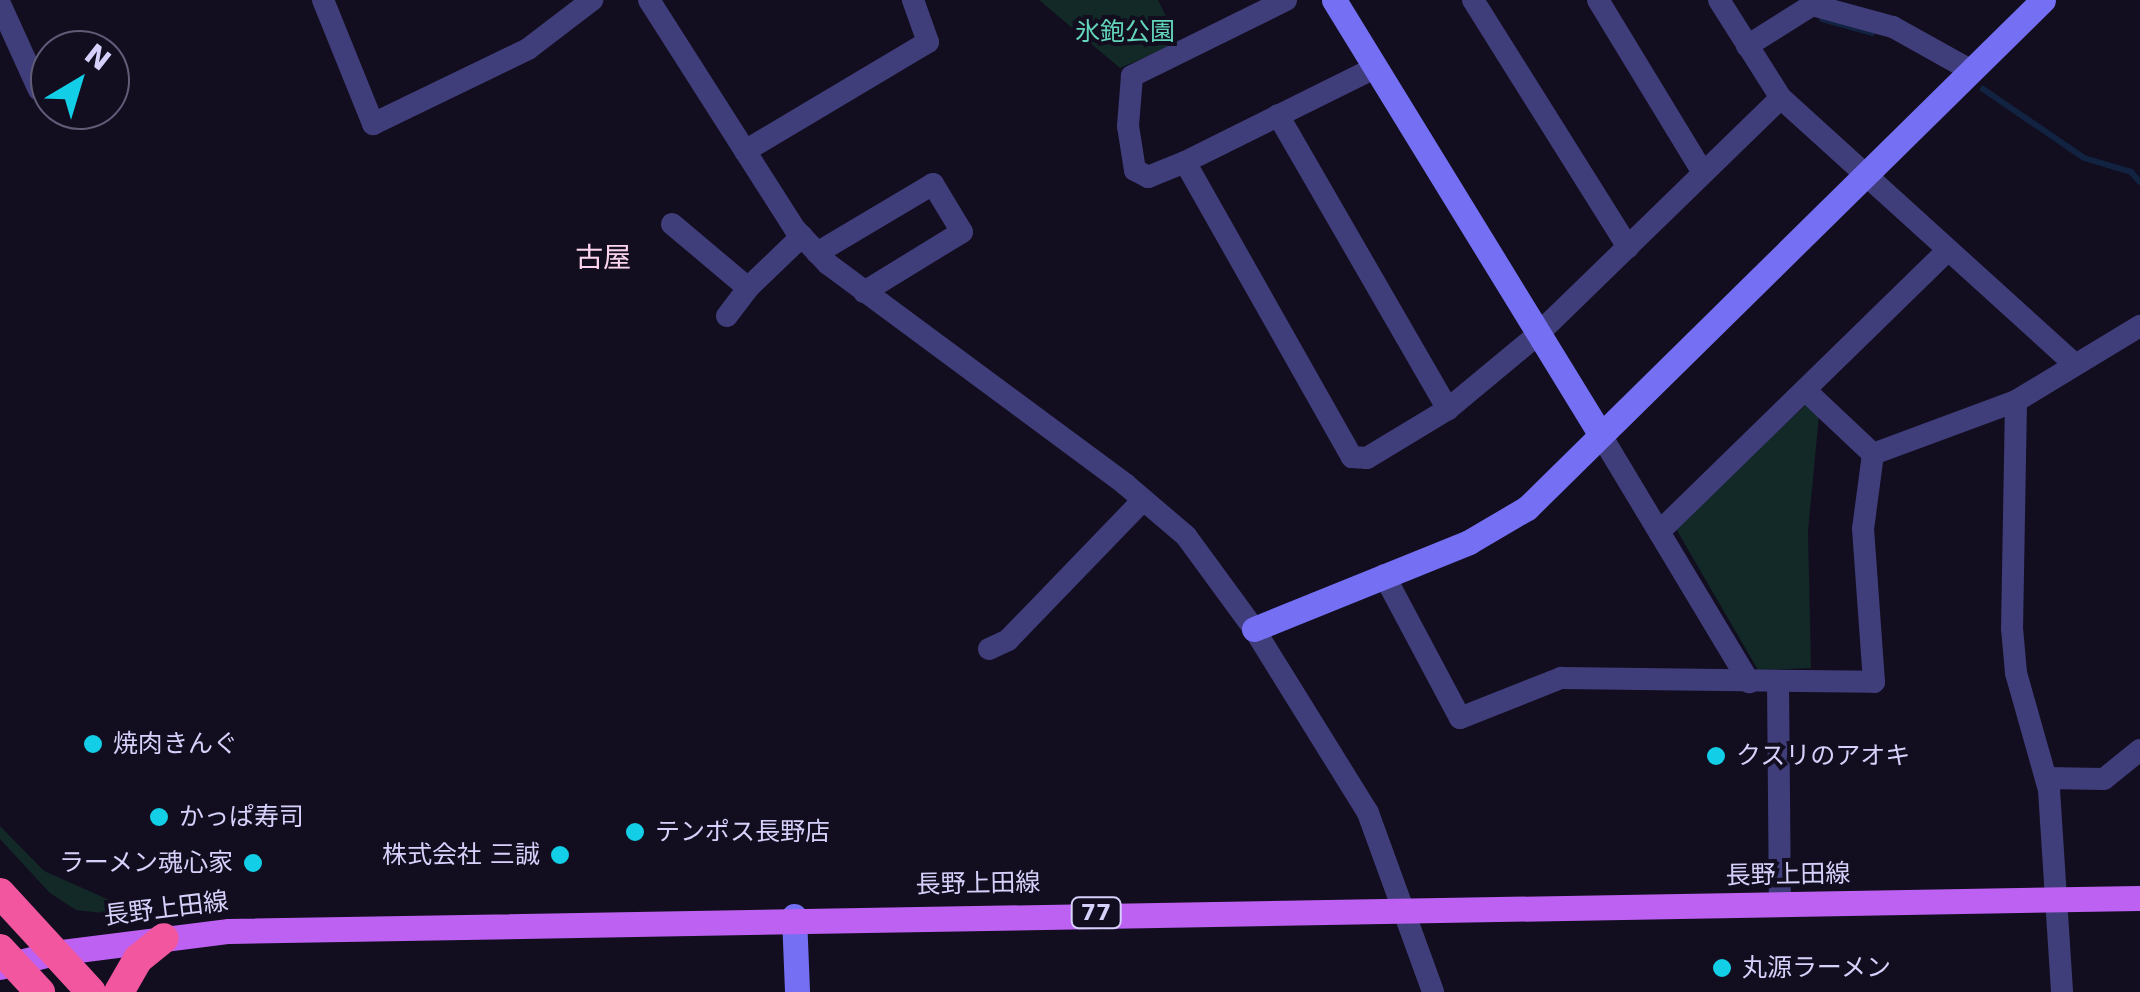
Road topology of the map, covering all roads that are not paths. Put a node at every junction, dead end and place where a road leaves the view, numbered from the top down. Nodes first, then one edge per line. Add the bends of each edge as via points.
1 (323, 0) edge
2 (592, 0) edge
3 (649, 0) edge
4 (913, 0) edge
5 (1286, 0) edge
6 (1334, 0) edge
7 (1598, 0) edge
8 (1719, 0) edge
9 (2043, 0) edge
10 (1480, 3) edge
11 (0, 4) edge
12 (1747, 46) junction
13 (1372, 69) junction
14 (30, 70) edge
15 (1972, 71) junction
16 (1781, 98) junction
17 (1278, 115) junction
18 (744, 151) junction
19 (1184, 162) junction
20 (1703, 173) junction
21 (1861, 176) junction
22 (672, 224) dead end
23 (810, 244) junction
24 (1628, 247) junction
25 (1946, 252) junction
26 (748, 288) junction
27 (864, 292) junction
28 (726, 316) dead end
29 (2140, 326) edge
30 (1537, 334) junction
31 (2072, 362) junction
32 (1806, 390) junction
33 (2016, 401) junction
34 (1448, 408) junction
35 (1600, 432) junction
36 (1872, 454) junction
37 (1144, 500) junction
38 (1661, 530) junction
39 (1384, 575) junction
40 (1254, 628) junction
41 (989, 649) dead end
42 (1750, 682) junction
43 (1778, 683) junction
44 (2140, 750) edge
45 (2046, 778) junction
46 (0, 893) edge
47 (2054, 898) junction
48 (2140, 898) edge
49 (1780, 906) junction
50 (1401, 910) junction
51 (794, 916) junction
52 (164, 938) junction
53 (0, 948) edge
54 (54, 953) junction
55 (0, 966) edge
56 (25, 992) edge
57 (40, 992) edge
58 (91, 992) edge
59 (120, 992) edge
60 (797, 992) edge
61 (1433, 992) edge
62 (2062, 992) edge

1 - 2 street via 373,124 528,49
3 - 18 street
4 - 18 street via 928,42
5 - 19 street via 1132,76 1128,126 1135,170 1148,177
6 - 13 street
7 - 20 street
8 - 12 street
9 - 15 street
10 - 24 street
11 - 14 street
12 - 15 street via 1812,5 1894,27
12 - 16 street
13 - 17 street
13 - 30 street
15 - 21 street
16 - 20 street
16 - 21 street
17 - 19 street
17 - 34 street
18 - 23 street
19 - 34 street via 1352,457 1367,458
20 - 24 street
21 - 25 street
21 - 35 street
22 - 26 street
23 - 26 street
23 - 27 street
23 - 27 street via 934,184 962,232
24 - 30 street
25 - 31 street
25 - 32 street
26 - 28 street
27 - 37 street
29 - 31 street
30 - 34 street
30 - 35 street
31 - 33 street
32 - 36 street
32 - 38 street
33 - 36 street
33 - 45 street via 2012,628 2016,674
35 - 38 street
35 - 39 street via 1527,508 1469,542
36 - 43 street via 1863,530 1874,682
37 - 40 street via 1186,536
37 - 41 street via 1008,640
38 - 42 street
39 - 40 street
39 - 42 street via 1460,718 1561,678
40 - 50 street via 1368,813
42 - 43 street
43 - 49 street
44 - 45 street via 2104,779
45 - 47 street
46 - 54 highway
47 - 48 main road, 長野上田線 / 77
47 - 49 main road, 長野上田線 / 77
47 - 62 street
49 - 50 main road, 長野上田線 / 77
50 - 51 main road, 長野上田線 / 77
50 - 61 street
51 - 52 main road, 長野上田線 / 77
51 - 60 street
52 - 54 main road, 長野上田線 / 77
52 - 59 highway via 138,959
53 - 57 highway, bridge
54 - 55 main road, 長野上田線 / 77
54 - 58 highway
55 - 56 highway

